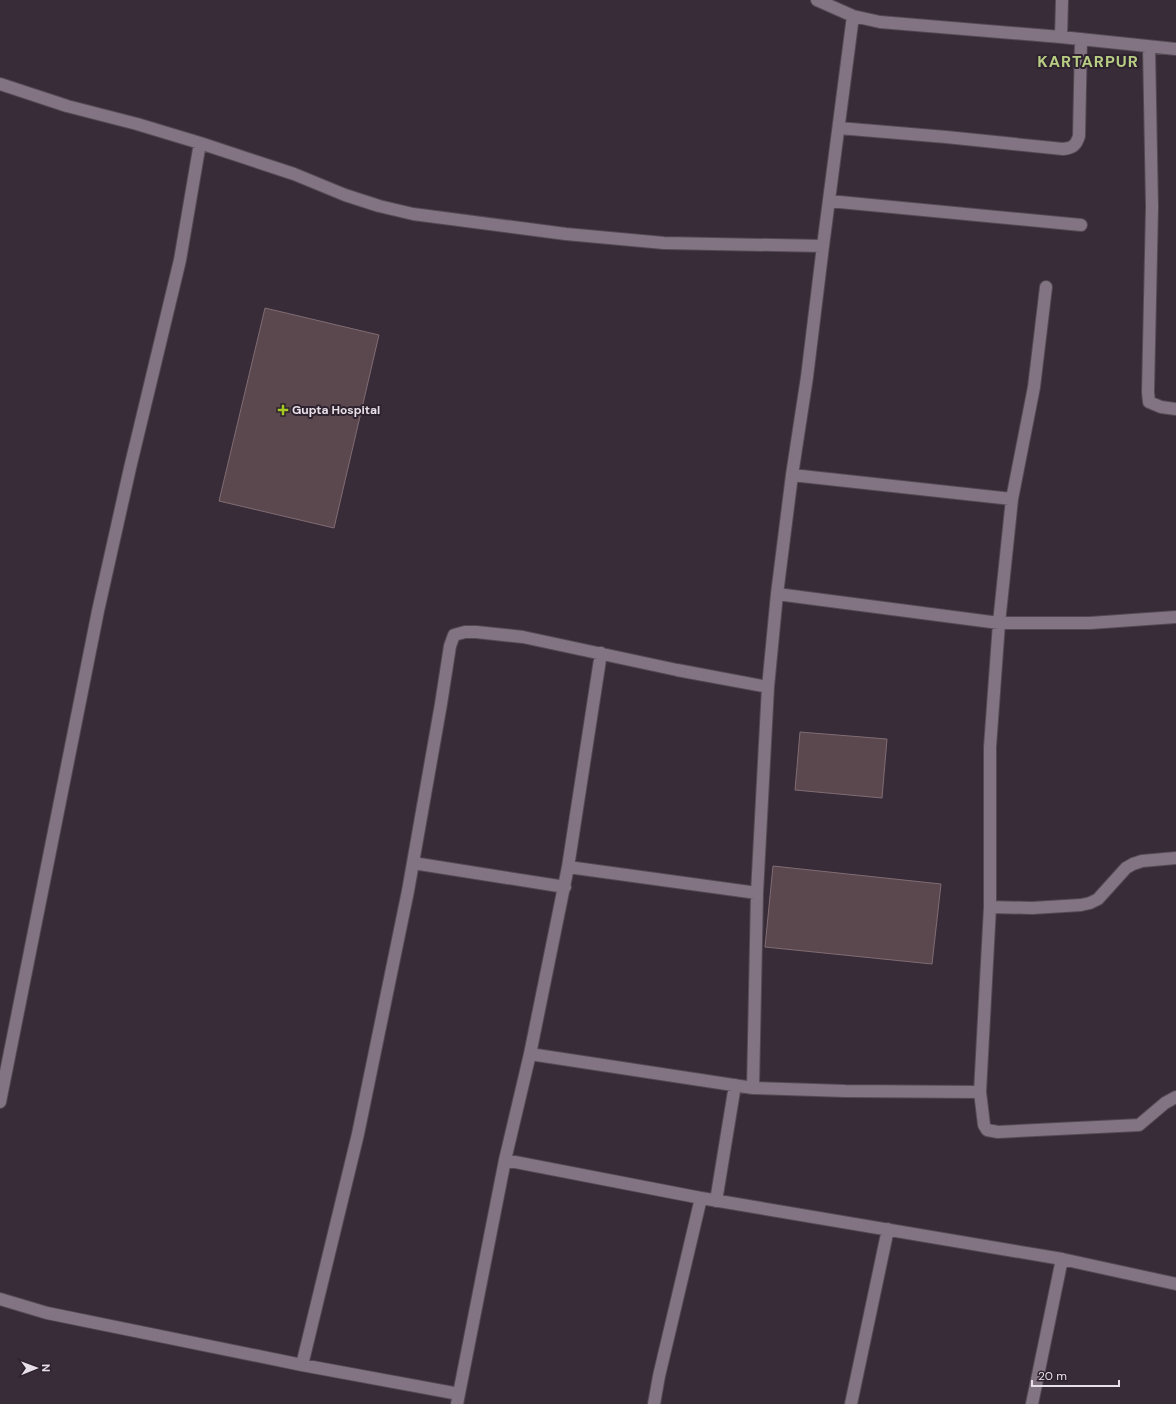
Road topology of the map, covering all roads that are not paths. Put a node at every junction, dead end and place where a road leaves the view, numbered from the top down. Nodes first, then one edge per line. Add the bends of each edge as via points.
1 (817, 0) edge
2 (1062, 0) edge
3 (853, 16) junction
4 (1061, 37) junction
5 (1081, 40) junction
6 (1149, 47) junction
7 (1176, 49) edge
8 (0, 84) edge
9 (839, 128) junction
10 (200, 143) junction
11 (829, 201) junction
12 (1081, 225) dead end
13 (823, 246) junction
14 (1046, 287) dead end
15 (1176, 409) edge
16 (792, 475) junction
17 (1012, 499) junction
18 (777, 594) junction
19 (1176, 617) edge
20 (999, 623) junction
21 (601, 653) junction
22 (768, 687) junction
23 (1176, 858) edge
24 (413, 863) junction
25 (568, 867) junction
26 (565, 887) junction
27 (757, 893) junction
28 (990, 907) junction
29 (530, 1054) junction
30 (735, 1085) junction
31 (753, 1088) junction
32 (980, 1092) junction
33 (1176, 1097) edge
34 (0, 1102) edge
35 (505, 1160) junction
36 (701, 1198) junction
37 (716, 1200) junction
38 (888, 1229) junction
39 (1062, 1259) junction
40 (1176, 1284) edge
41 (0, 1299) edge
42 (302, 1365) junction
43 (458, 1399) edge
44 (654, 1404) edge
45 (851, 1404) edge
46 (1032, 1404) edge

1 - 3 street
2 - 4 street
3 - 4 street via 880,22
3 - 9 street
4 - 5 street
5 - 6 street
5 - 9 street via 1079,136 1070,148
6 - 7 street
6 - 15 street via 1152,206 1148,392 1149,402
8 - 10 street via 67,106
9 - 11 street
10 - 13 street via 294,174 345,195 413,214 566,234 664,243
10 - 34 street via 180,260 98,610
11 - 12 street
11 - 13 street
13 - 16 street
14 - 17 street via 1034,387
16 - 17 street
16 - 18 street
17 - 20 street
18 - 20 street
18 - 22 street
19 - 20 street via 1090,623
20 - 28 street via 990,747
21 - 22 street
21 - 24 street via 523,637 476,632 454,635
21 - 25 street
22 - 27 street
23 - 28 street via 1133,864 1126,868 1098,899 1090,903 1032,908
24 - 26 street
24 - 42 street via 358,1134
25 - 26 street
25 - 27 street
26 - 29 street
27 - 31 street
28 - 32 street
29 - 30 street
29 - 35 street
30 - 31 street
30 - 37 street
31 - 32 street
32 - 33 street via 984,1125 987,1130 998,1132 1139,1125
35 - 36 street
35 - 43 street
36 - 37 street
36 - 44 street
37 - 38 street
38 - 39 street
38 - 45 street
39 - 40 street
39 - 46 street
41 - 42 street via 47,1313
42 - 43 street

